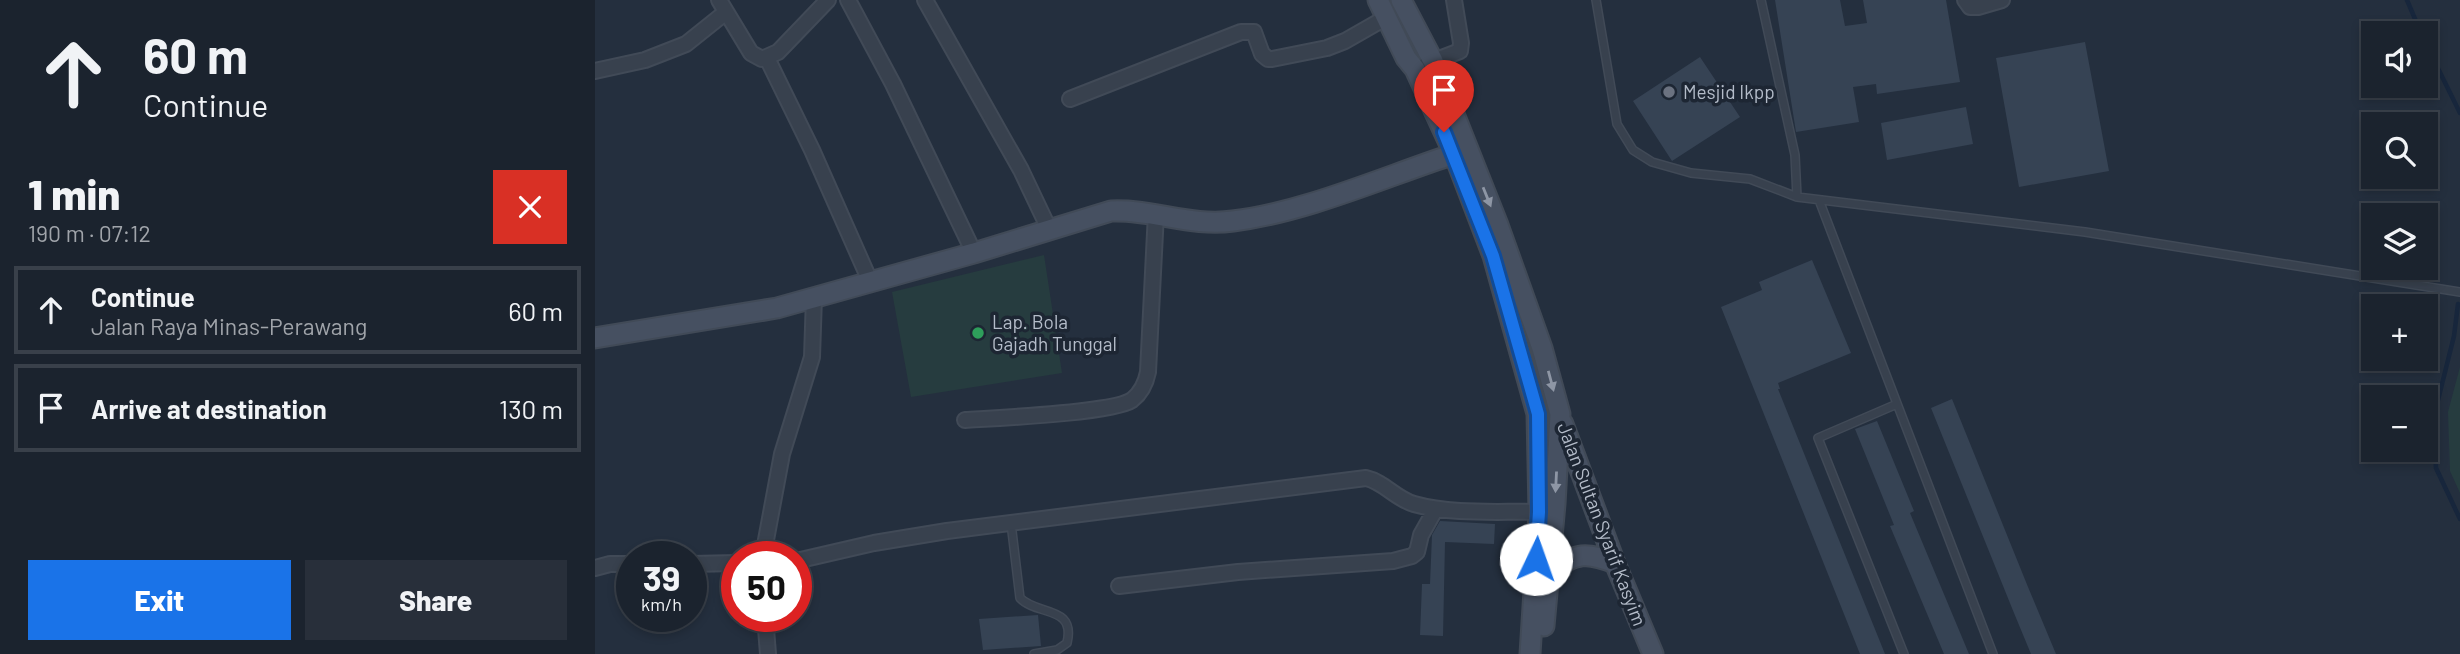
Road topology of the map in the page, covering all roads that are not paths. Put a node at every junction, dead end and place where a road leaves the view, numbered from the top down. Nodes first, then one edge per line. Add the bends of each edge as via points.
1 (828, 0) edge
2 (848, 0) edge
3 (925, 0) edge
4 (1401, 0) edge
5 (1454, 0) edge
6 (1596, 0) edge
7 (1761, 0) edge
8 (1965, 0) edge
9 (2002, 0) edge
10 (722, 6) edge
11 (1383, 8) edge
12 (767, 58) junction
13 (1433, 61) junction
14 (1415, 69) junction
15 (595, 71) edge
16 (1070, 99) dead end
17 (1454, 154) junction
18 (1797, 197) junction
19 (1819, 200) junction
20 (1156, 213) junction
21 (1049, 229) junction
22 (974, 253) junction
23 (870, 281) junction
24 (2460, 292) edge
25 (814, 297) junction
26 (595, 338) edge
27 (1897, 404) junction
28 (1538, 414) junction
29 (1560, 414) junction
30 (965, 420) dead end
31 (1435, 510) junction
32 (1539, 512) junction
33 (1011, 523) junction
34 (766, 541) edge
35 (812, 557) edge
36 (1615, 563) junction
37 (616, 564) edge
38 (595, 568) edge
39 (1551, 569) junction
40 (1119, 586) dead end
41 (766, 632) edge
42 (768, 654) edge
43 (1034, 654) edge
44 (1530, 654) edge
45 (1541, 654) edge
46 (1653, 654) edge
47 (1904, 654) edge
48 (1993, 654) edge

1 - 12 street
2 - 22 street
3 - 21 street
4 - 13 main road
5 - 13 street via 1461,48
6 - 18 lane via 1617,124 1633,150 1652,162 1691,173 1750,178
7 - 18 lane via 1795,155
8 - 9 street via 1970,7
10 - 12 street via 753,55
10 - 15 street via 686,44 645,60
11 - 14 main road
11 - 16 street via 1345,41 1327,48 1272,59 1262,54 1254,32 1241,32
12 - 23 street
13 - 14 street
13 -> 29 main road via 1499,225
14 - 17 main road
17 - 20 main road via 1315,202 1233,222 1197,223
17 - 28 main road via 1493,256
18 - 19 lane
19 - 24 lane via 2085,232
19 - 27 lane
20 - 21 main road via 1111,211
20 - 30 street via 1148,372 1134,398 1104,408
21 - 22 main road
22 - 23 main road
23 - 25 main road
25 - 26 main road via 777,308
25 - 34 street via 812,356 782,454
27 - 47 lane via 1818,438
27 - 48 lane
28 - 29 main road, Jalan Sultan Syarif Kasyim
28 - 32 main road
29 - 36 main road, Jalan Sultan Syarif Kasyim
29 -> 39 main road
31 - 32 street
31 - 33 street via 1410,503 1366,478
31 - 40 street via 1417,552 1393,561
32 - 44 main road
33 - 35 street via 874,543
33 - 43 lane via 1020,598 1026,605 1058,614 1068,628 1067,643
36 - 39 main road via 1599,556 1575,555
36 - 46 main road, Jalan Sultan Syarif Kasyim
37 - 38 street
39 - 45 main road
41 - 42 street

